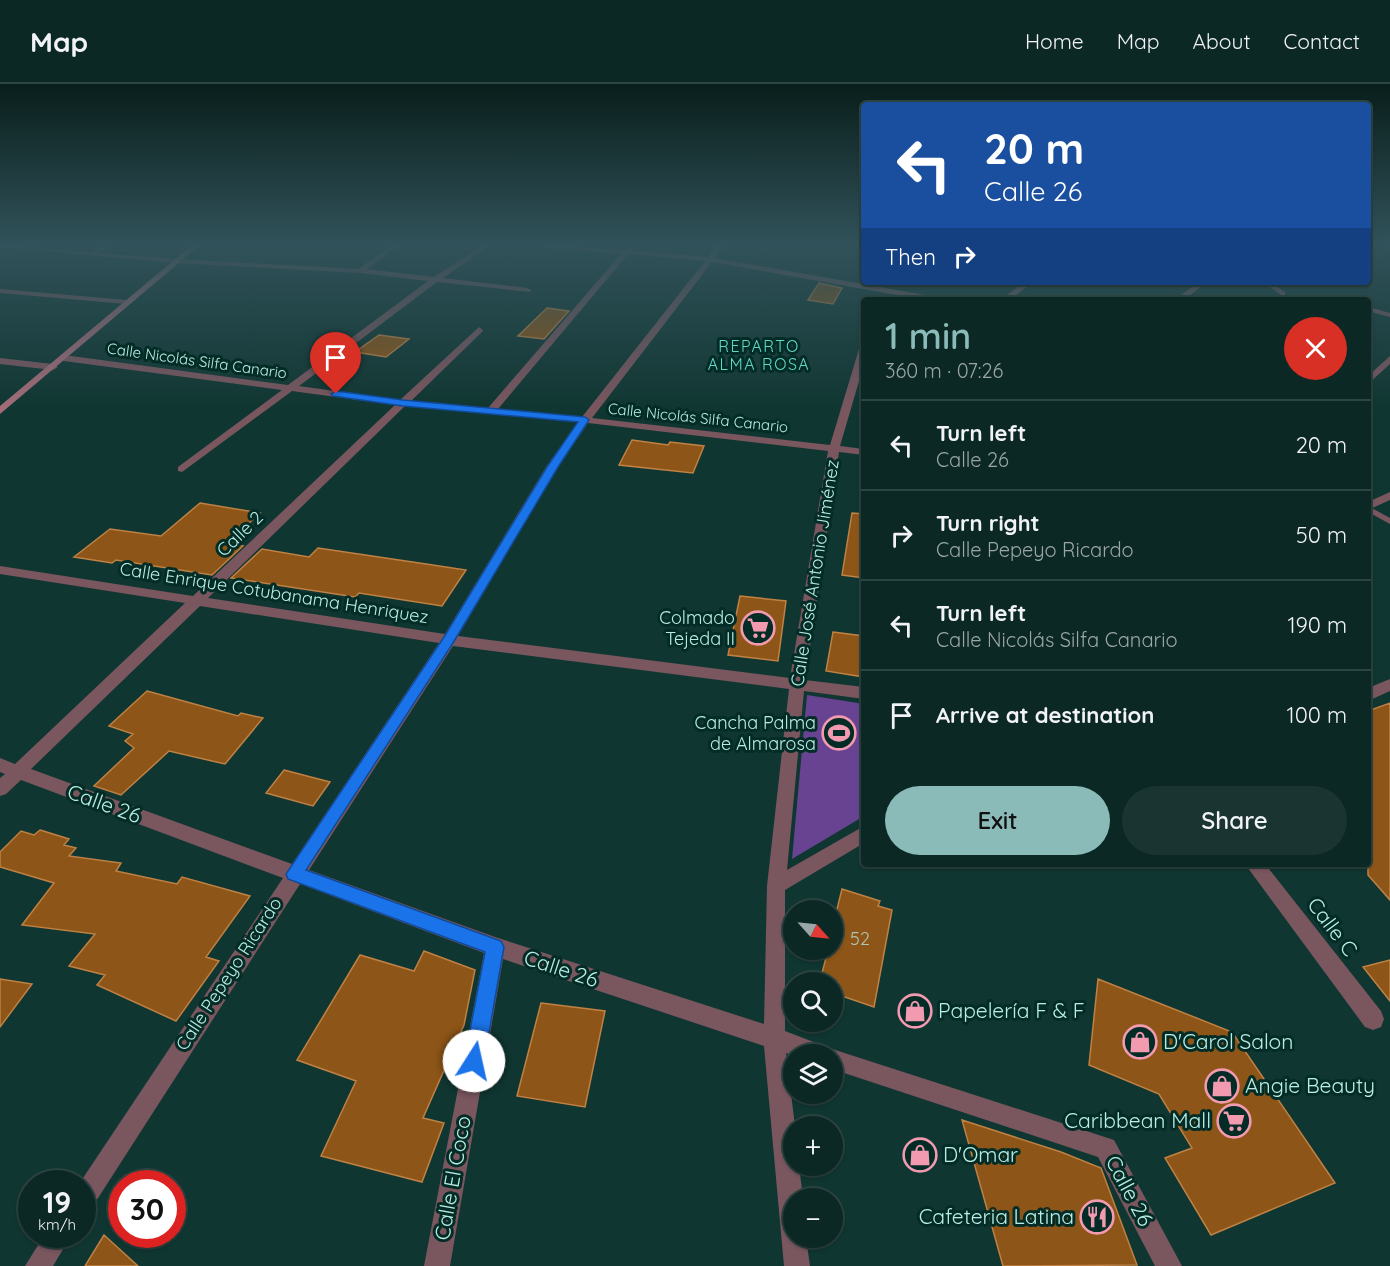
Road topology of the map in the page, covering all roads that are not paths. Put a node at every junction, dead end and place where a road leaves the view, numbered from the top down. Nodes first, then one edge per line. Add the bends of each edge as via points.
1 (107, 300) edge
2 (408, 300) edge
3 (584, 300) edge
4 (679, 300) edge
5 (128, 302) joint
6 (1371, 310) edge
7 (1390, 315) edge
8 (479, 330) dead end
9 (64, 358) junction
10 (1390, 359) edge
11 (0, 361) edge
12 (861, 365) edge
13 (53, 367) junction
14 (1371, 378) edge
15 (292, 388) junction
16 (403, 403) junction
17 (0, 411) edge
18 (491, 411) junction
19 (585, 420) junction
20 (834, 448) junction
21 (861, 452) edge
22 (182, 469) dead end
23 (1390, 496) edge
24 (1371, 506) edge
25 (1371, 509) edge
26 (1390, 521) edge
27 (0, 570) edge
28 (198, 601) junction
29 (449, 640) junction
30 (797, 682) junction
31 (1390, 685) edge
32 (861, 693) edge
33 (1371, 694) edge
34 (9, 769) edge
35 (0, 789) edge
36 (861, 836) edge
37 (1256, 867) edge
38 (294, 874) junction
39 (776, 886) junction
40 (495, 947) junction
41 (1372, 1019) dead end
42 (774, 1039) junction
43 (790, 1044) edge
44 (843, 1062) edge
45 (96, 1178) edge
46 (790, 1188) edge
47 (50, 1248) edge
48 (795, 1248) edge
49 (38, 1266) edge
50 (437, 1266) edge
51 (797, 1266) edge
52 (1169, 1266) edge

1 - 5 lane
2 - 15 street
3 - 18 street
4 - 19 street, Calle Pepeyo Ricardo
5 - 9 street
6 - 7 lane
8 - 16 street, Calle 2
9 - 13 street
9 - 15 street, Calle Nicolás Silfa Canario
10 - 14 street
11 - 13 street
12 - 20 street, Calle José Antonio Jiménez
13 - 17 street
15 - 16 street, Calle Nicolás Silfa Canario
15 - 22 street
16 - 18 street, Calle Nicolás Silfa Canario
16 - 28 street, Calle 2
18 - 19 street, Calle Nicolás Silfa Canario
19 - 20 street, Calle Nicolás Silfa Canario
19 - 29 street, Calle Pepeyo Ricardo via 552,467
20 - 21 street, Calle Nicolás Silfa Canario
20 - 30 street, Calle José Antonio Jiménez
23 - 24 street
25 - 26 lane
27 - 28 street, Calle Enrique Cotubanama Henriquez
28 - 29 street, Calle Enrique Cotubanama Henriquez
28 - 34 street, Calle 2
29 - 30 street, Calle Enrique Cotubanama Henriquez
29 - 38 street, Calle Pepeyo Ricardo
30 - 32 street, Calle Enrique Cotubanama Henriquez
30 - 39 street, Calle José Antonio Jiménez
31 - 33 street
34 - 35 street, Calle 2
34 - 38 street, Calle 26
36 - 39 street
37 - 41 street, Calle C
38 - 40 street, Calle 26
38 - 45 street, Calle Pepeyo Ricardo
39 - 42 street, Calle José Antonio Jiménez
40 - 42 street, Calle 26
40 - 50 street, Calle El Coco
42 - 43 street, Calle 26
42 - 46 street, Calle José Antonio Jiménez
44 - 52 street, Calle 26 via 1106,1148
47 - 49 street
48 - 51 street

